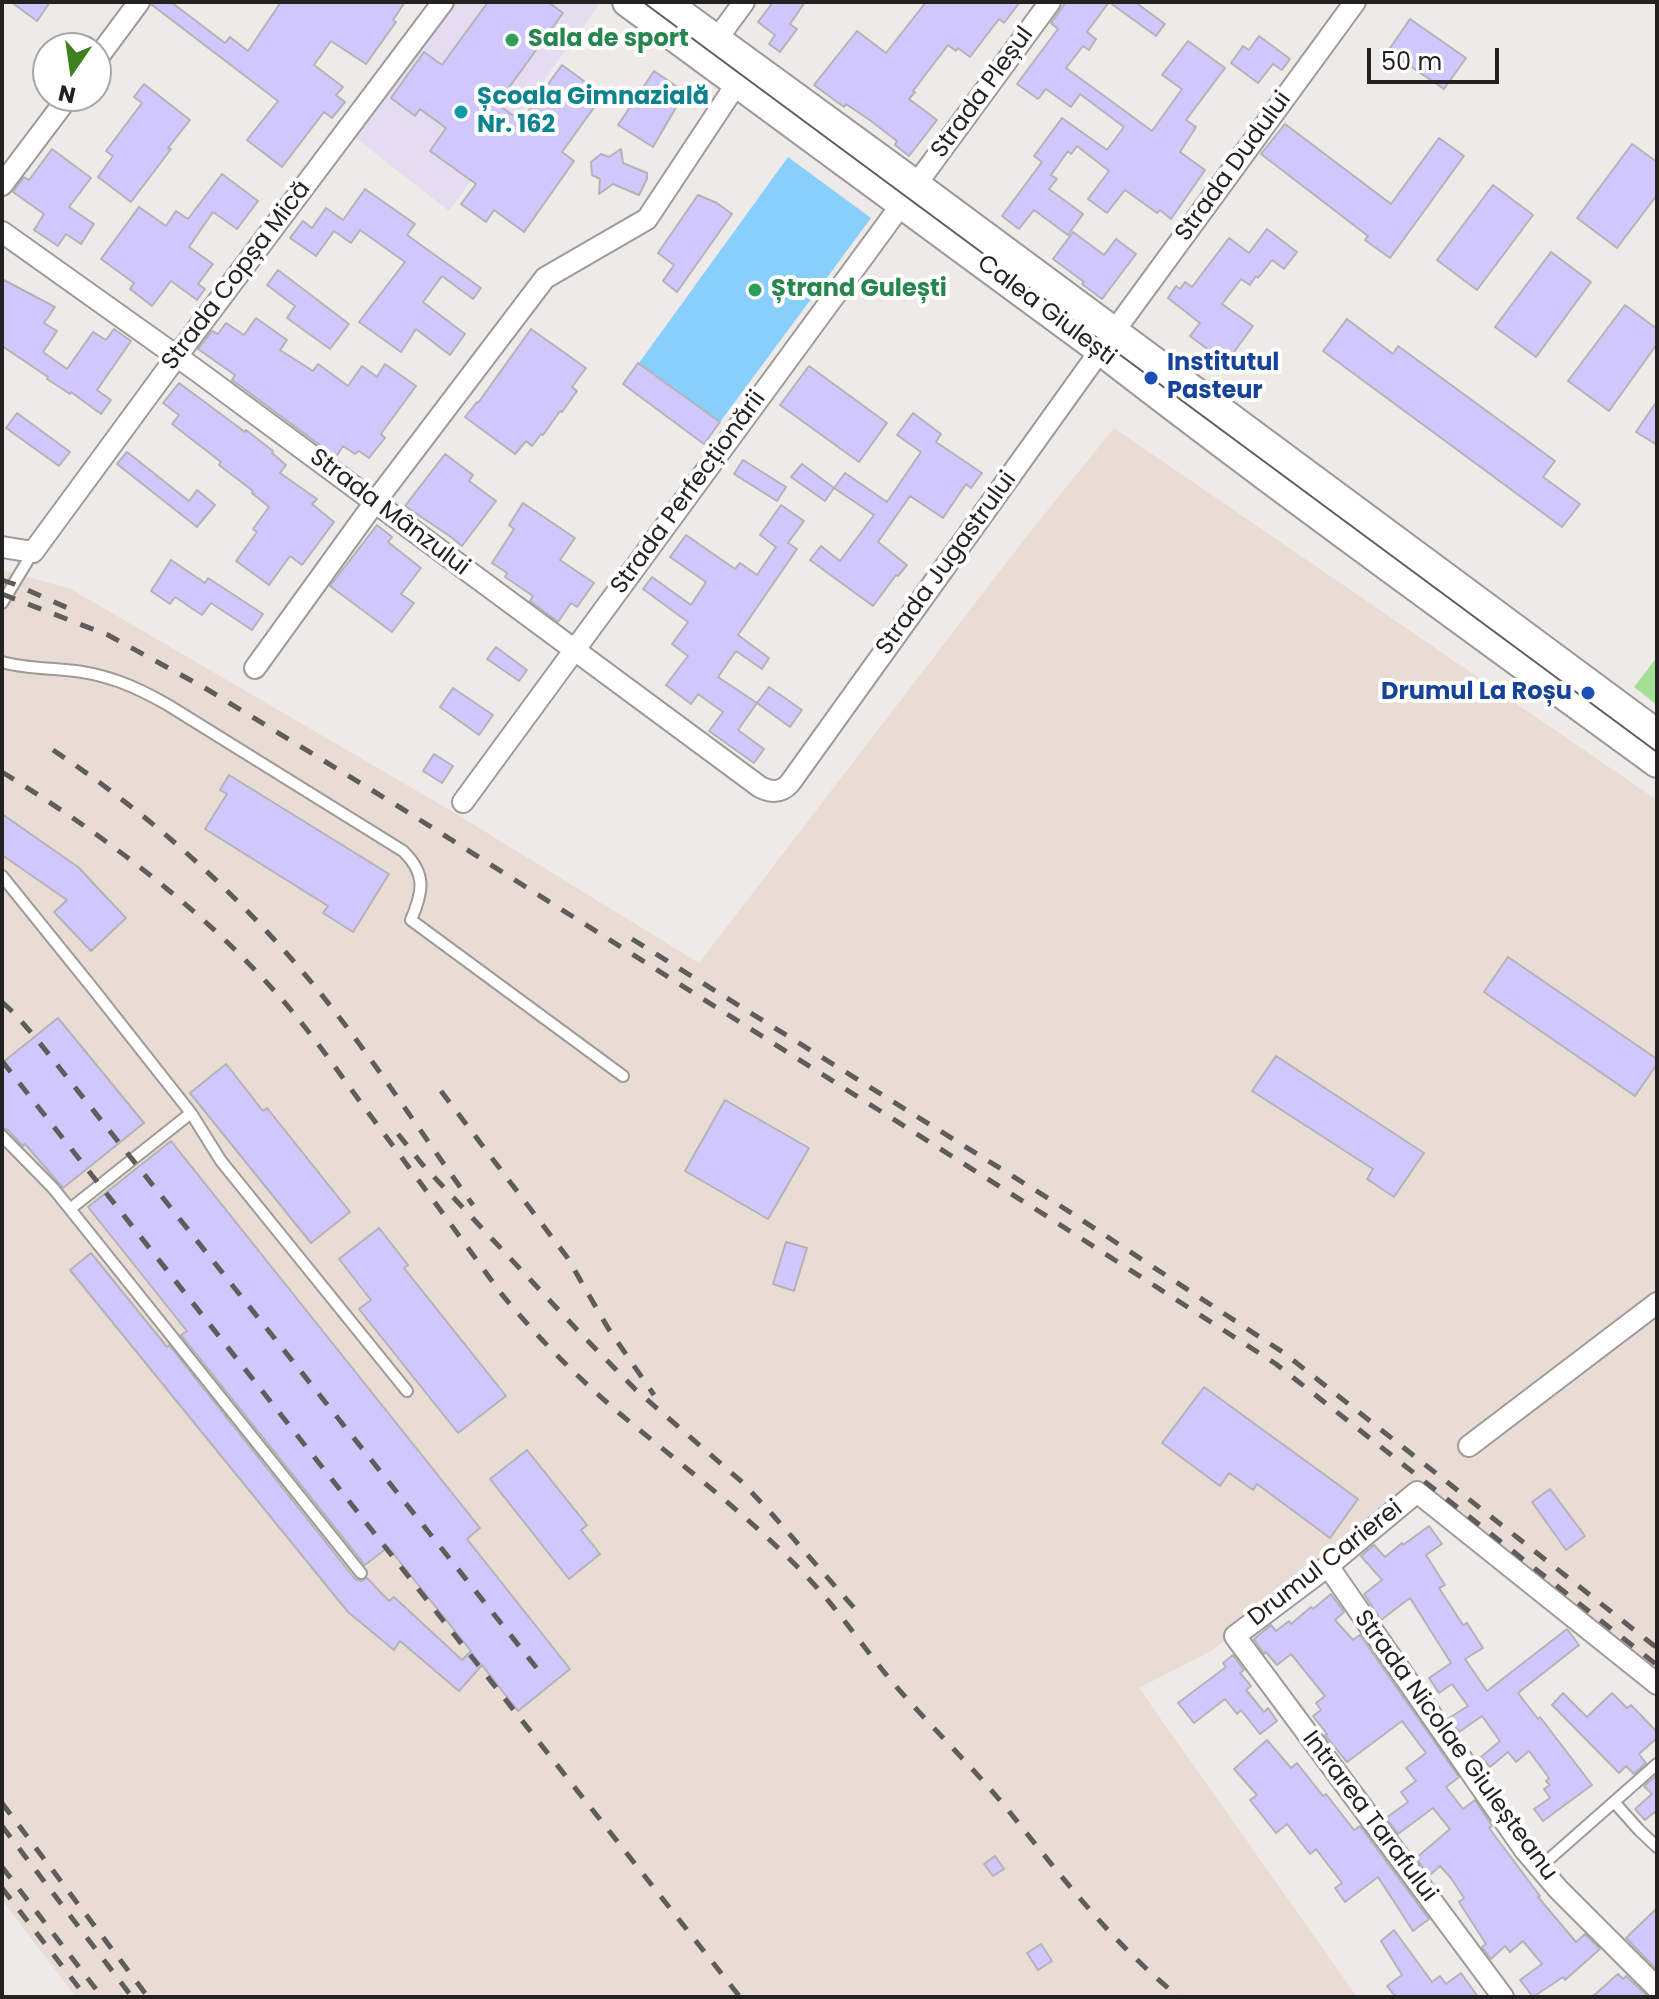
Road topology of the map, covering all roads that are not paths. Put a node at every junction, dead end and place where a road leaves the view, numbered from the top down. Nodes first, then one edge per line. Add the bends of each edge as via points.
1 (139, 2) edge
2 (443, 2) edge
3 (627, 2) edge
4 (665, 2) edge
5 (744, 2) edge
6 (1050, 2) edge
7 (1355, 2) edge
8 (112, 38) edge
9 (710, 48) junction
10 (743, 73) junction
11 (57, 112) edge
12 (2, 185) edge
13 (909, 194) junction
14 (2, 232) edge
15 (1107, 341) junction
16 (177, 356) junction
17 (375, 502) junction
18 (2, 547) edge
19 (33, 552) junction
20 (2, 603) edge
21 (573, 650) junction
22 (2, 662) edge
23 (255, 668) dead end
24 (1657, 734) edge
25 (1657, 763) edge
26 (777, 792) joint
27 (463, 802) dead end
28 (2, 876) edge
29 (623, 1076) dead end
30 (191, 1113) junction
31 (2, 1136) edge
32 (70, 1209) junction
33 (1657, 1303) edge
34 (407, 1391) dead end
35 (1469, 1446) dead end
36 (1328, 1566) junction
37 (361, 1573) dead end
38 (1235, 1636) joint
39 (1657, 1684) edge
40 (1657, 1764) edge
41 (1614, 1802) junction
42 (1657, 1847) edge
43 (1539, 1868) junction
44 (1657, 1988) edge
45 (1503, 1997) edge

1 - 8 street
2 - 16 street, Strada Copșa Mică
3 - 9 main road, Calea Giulești
4 - 9 main road, Calea Giulești
5 - 9 street
6 - 13 street, Strada Pleșul
7 - 15 street, Strada Dudului
9 - 10 main road, Calea Giulești
10 - 13 main road, Calea Giulești
10 - 17 street via 647,219 545,278
11 - 12 street
13 - 15 main road, Calea Giulești
13 - 21 street, Strada Perfecționării
14 - 16 street, Strada Mânzului
15 - 24 main road, Calea Giulești
15 - 25 main road, Calea Giulești via 1167,403
15 - 26 street, Strada Jugastrului via 790,783
16 - 17 street, Strada Mânzului
16 - 19 street, Strada Copșa Mică
17 - 21 street, Strada Mânzului
17 - 23 street
18 - 19 street
19 - 20 lane
21 - 26 street, Strada Mânzului via 760,787
21 - 27 street, Strada Perfecționării
22 - 29 lane via 101,675 131,685 403,851 421,878 411,920
28 - 30 lane
30 - 32 lane
30 - 34 lane via 221,1161
31 - 32 lane
32 - 37 lane
33 - 35 street
36 - 38 street, Drumul Carierei
36 - 39 street, Drumul Carierei via 1417,1492
36 - 43 street, Strada Nicolae Giuleșteanu
38 - 45 street, Intrarea Tarafului
40 - 41 lane
41 - 42 lane
41 - 43 lane
43 - 44 street, Strada Nicolae Giuleșteanu

